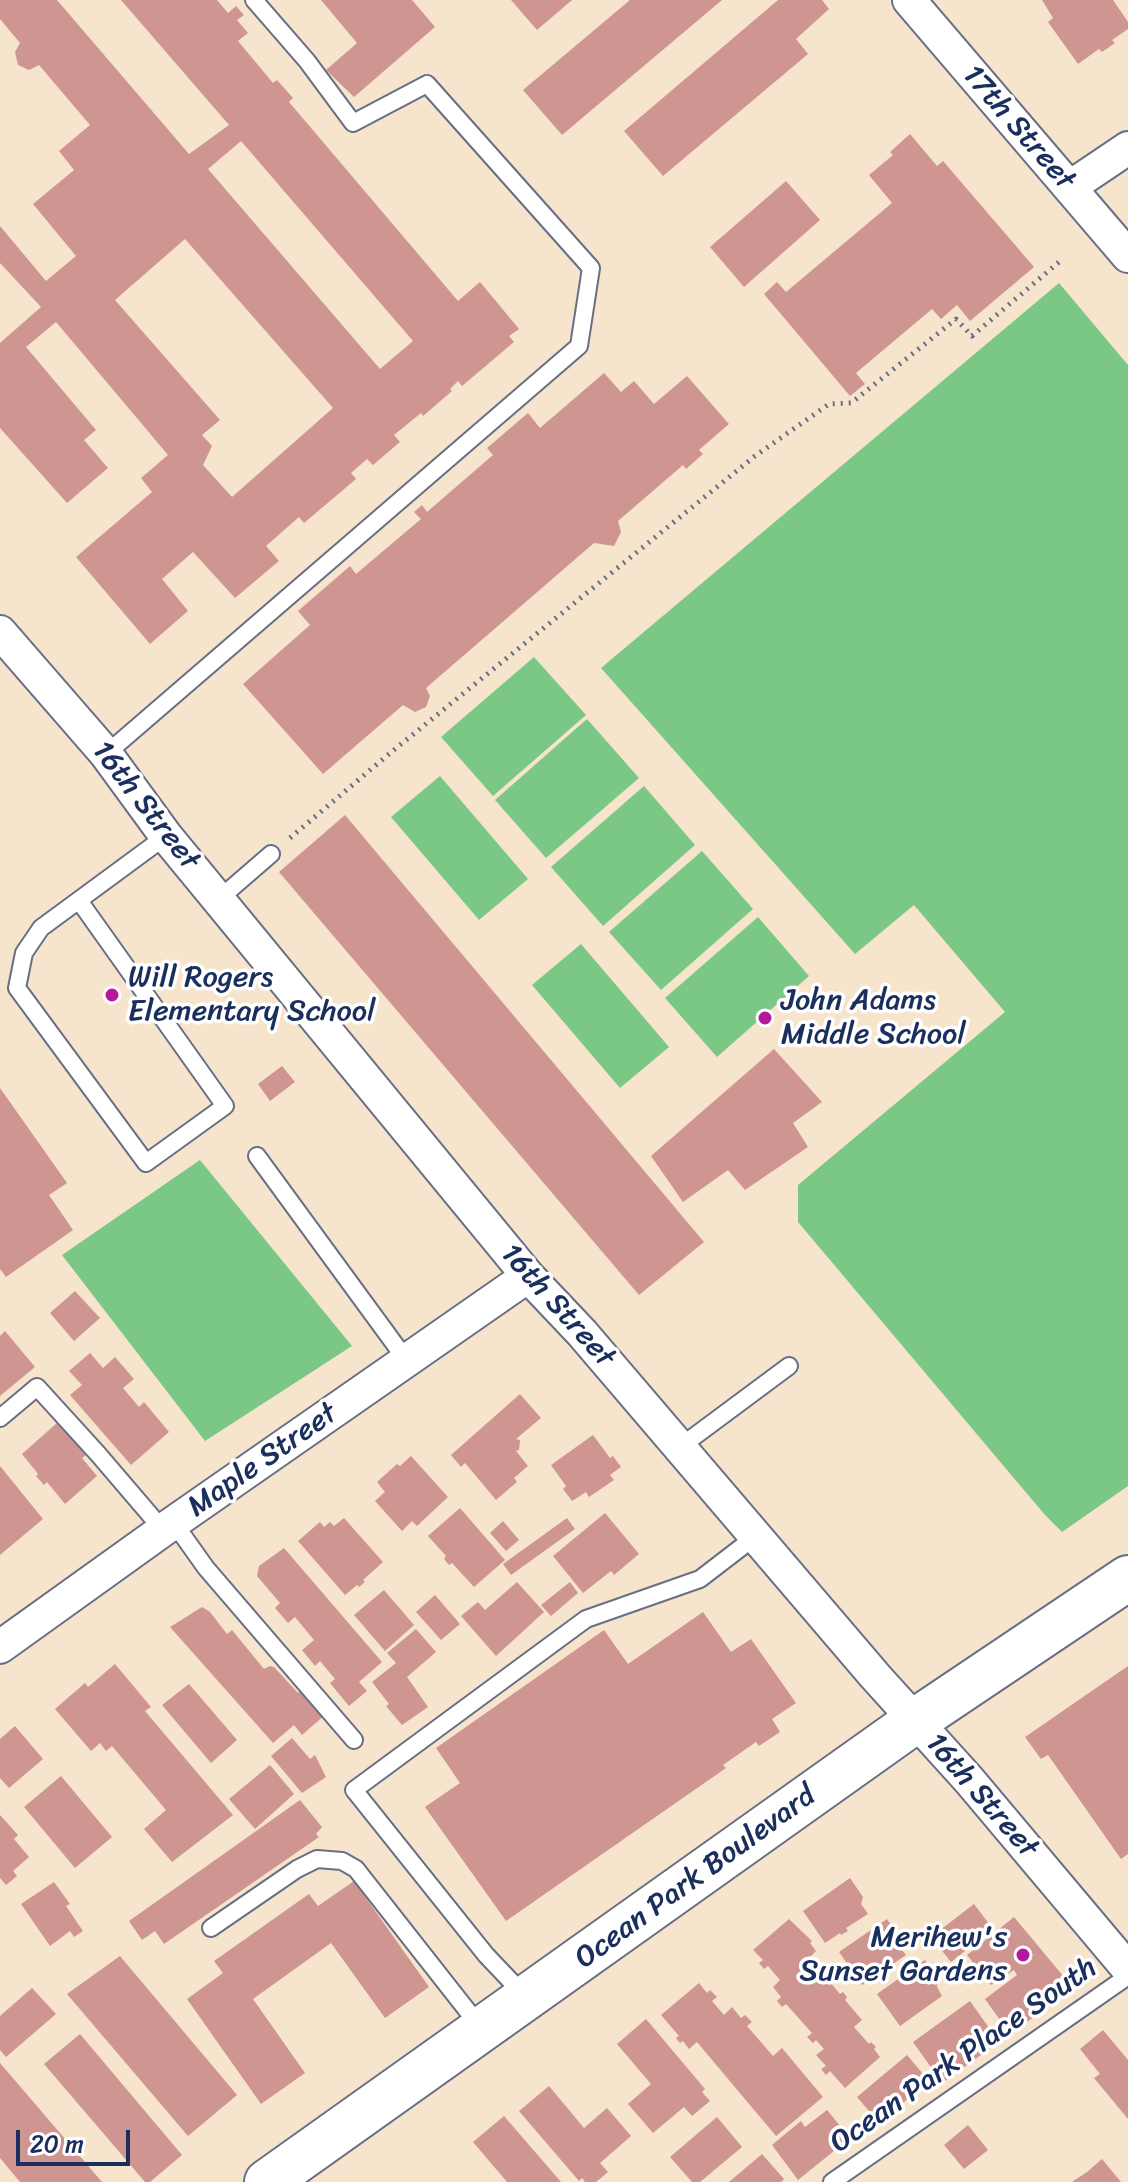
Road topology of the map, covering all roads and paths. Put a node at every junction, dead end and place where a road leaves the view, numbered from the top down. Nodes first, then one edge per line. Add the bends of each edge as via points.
1 (254, 0) edge
2 (909, 0) edge
3 (1128, 148) edge
4 (1070, 187) junction
5 (1128, 256) edge
6 (1059, 262) dead end
7 (0, 632) edge
8 (106, 754) junction
9 (166, 836) junction
10 (271, 854) joint
11 (219, 899) junction
12 (80, 902) junction
13 (257, 1156) dead end
14 (528, 1276) junction
15 (407, 1361) junction
16 (789, 1366) dead end
17 (0, 1418) edge
18 (680, 1447) junction
19 (168, 1526) junction
20 (756, 1536) junction
21 (1124, 1588) edge
22 (0, 1647) edge
23 (915, 1721) junction
24 (354, 1740) dead end
25 (211, 1928) dead end
26 (1128, 1969) edge
27 (1128, 1976) edge
28 (528, 1999) junction
29 (483, 2030) junction
30 (267, 2182) edge
31 (832, 2182) edge

1 - 8 lane via 353,123 427,84 591,268 579,346
2 - 4 street, 17th Street
3 - 4 street
4 - 5 street, 17th Street
6 - 10 path via 972,336 956,319 851,403 829,404 755,456
7 - 8 street, 16th Street
8 - 9 street, 16th Street
9 - 11 street, 16th Street
9 - 12 lane
10 - 11 lane
11 - 14 street, 16th Street
12 - 12 lane via 41,928 24,953 17,988 146,1163 225,1106
13 - 15 lane
14 - 15 street, Maple Street
14 - 18 street, 16th Street
15 - 19 street, Maple Street
16 - 18 lane
17 - 19 lane via 37,1387
18 - 20 street, 16th Street
19 - 22 street, Maple Street
19 - 24 lane
20 - 23 street, 16th Street
20 - 28 lane via 700,1579 586,1619 354,1790 486,1955
21 - 23 street, Ocean Park Boulevard
23 - 26 street, 16th Street
23 - 28 street, Ocean Park Boulevard
25 - 29 lane via 297,1869 317,1859 342,1861 356,1869
27 - 31 lane, Ocean Park Place South
28 - 29 street, Ocean Park Boulevard
29 - 30 street, Ocean Park Boulevard

